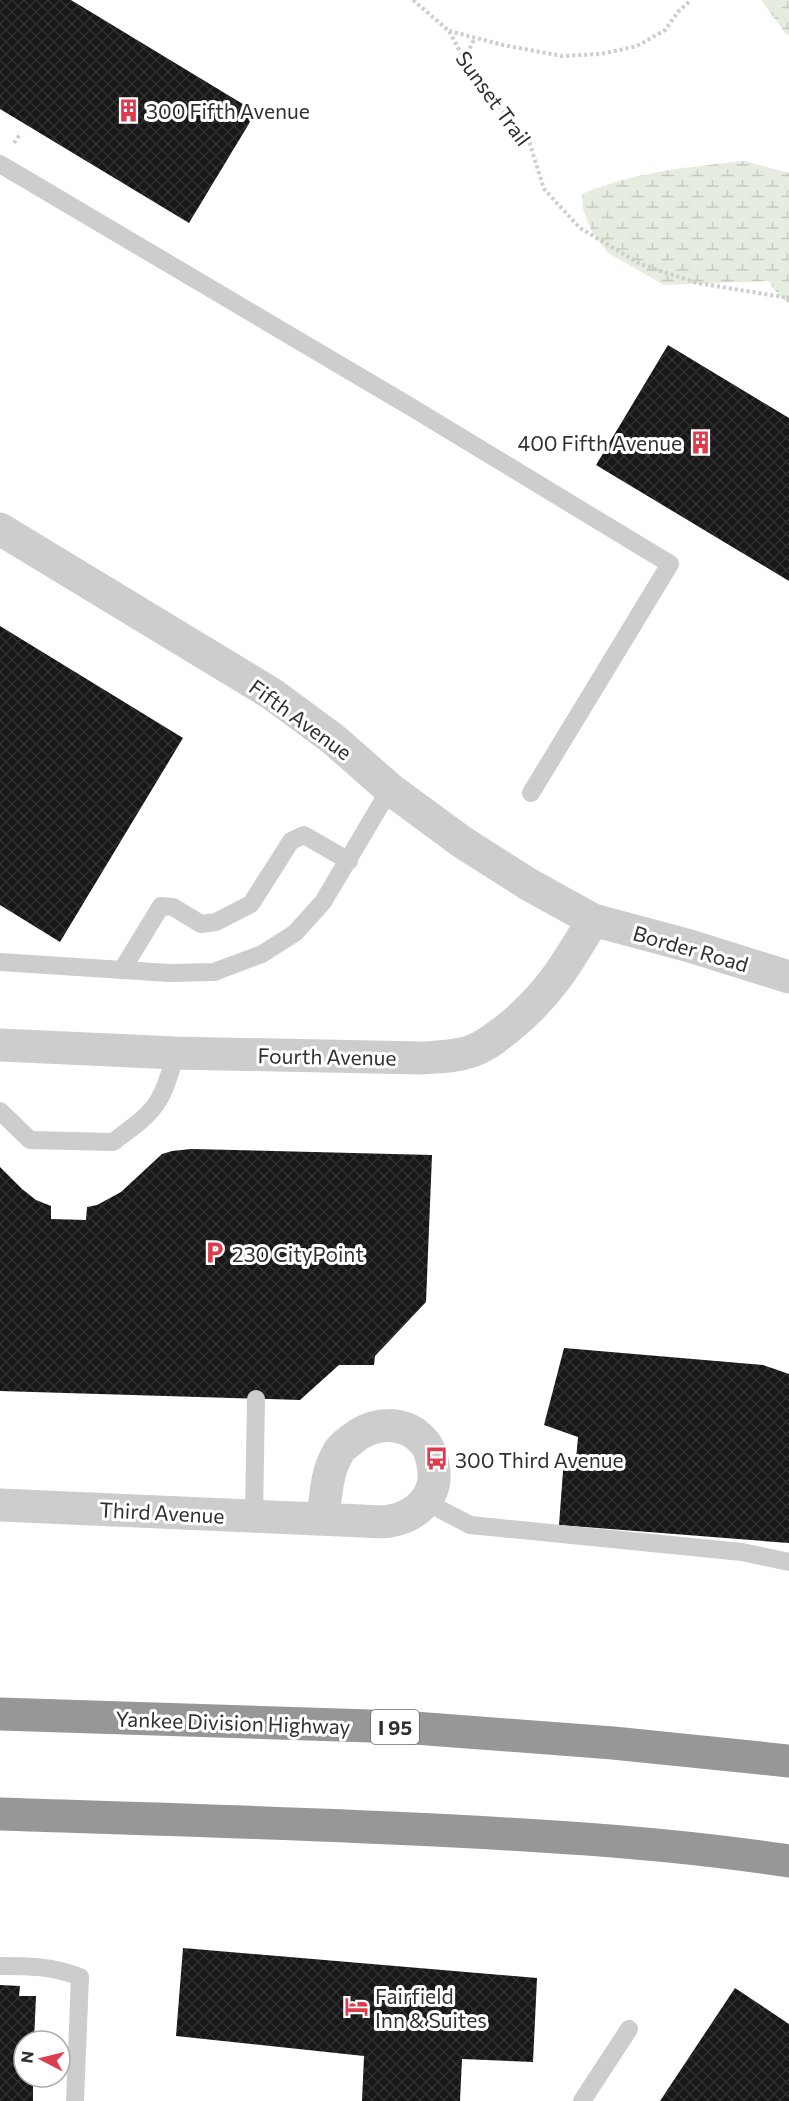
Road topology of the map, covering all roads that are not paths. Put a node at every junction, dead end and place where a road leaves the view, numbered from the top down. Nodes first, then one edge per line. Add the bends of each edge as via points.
1 (0, 165) edge
2 (0, 529) edge
3 (390, 789) junction
4 (531, 793) dead end
5 (349, 861) junction
6 (593, 920) junction
7 (0, 962) edge
8 (122, 970) junction
9 (789, 977) edge
10 (0, 1045) edge
11 (176, 1053) junction
12 (0, 1111) edge
13 (256, 1399) dead end
14 (426, 1502) junction
15 (0, 1505) edge
16 (254, 1516) junction
17 (323, 1519) junction
18 (789, 1562) edge
19 (0, 1714) edge
20 (789, 1761) edge
21 (0, 1814) edge
22 (789, 1861) edge
23 (0, 1966) edge
24 (629, 2030) dead end
25 (75, 2101) edge
26 (582, 2101) edge

1 - 4 lane via 670,564
2 - 3 street, Fifth Avenue via 272,694 333,739
3 - 5 lane
3 - 6 street, Fifth Avenue via 462,842
5 - 8 lane via 323,902 295,933 262,954 214,972
5 - 8 lane via 304,835 291,841 251,904 216,922 201,924 172,907 161,906
6 - 9 street, Border Road
6 - 11 street, Fourth Avenue via 548,991 506,1030 475,1050 421,1058
7 - 8 lane
10 - 11 street, Fourth Avenue
11 - 12 lane via 157,1102 113,1142 30,1140
13 - 16 lane
14 - 17 street, Third Avenue via 411,1514 389,1522
14 - 17 street via 435,1482 433,1460 424,1442 404,1427 384,1425 361,1431 339,1450 328,1476
14 - 18 lane via 470,1525 742,1552
15 - 16 street, Third Avenue
16 - 17 street, Third Avenue
19 - 20 highway, Yankee Division Highway / I 95 via 401,1727
21 - 22 highway via 520,1834
23 - 25 lane via 38,1966 80,1977
24 - 26 lane

